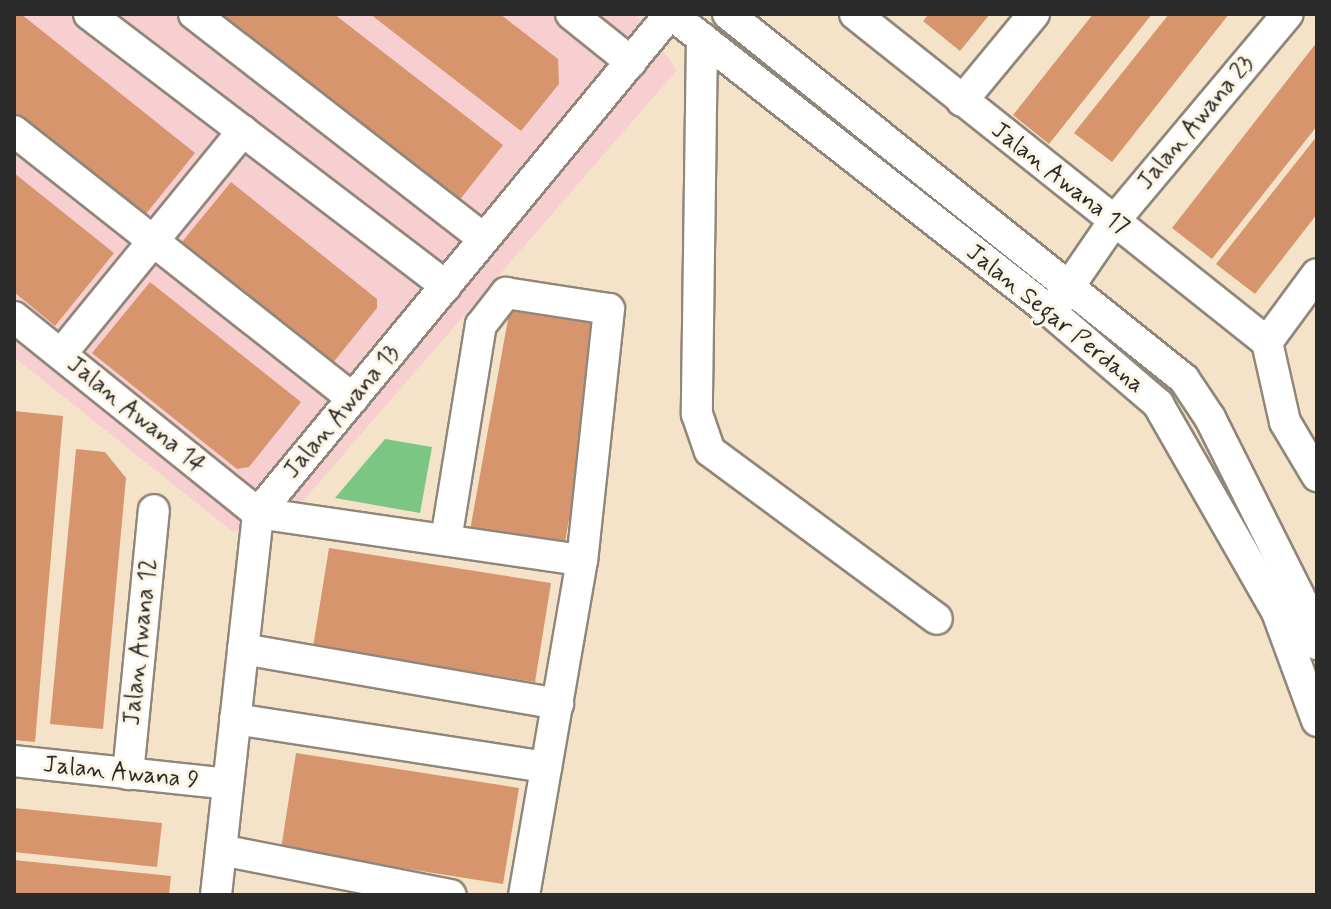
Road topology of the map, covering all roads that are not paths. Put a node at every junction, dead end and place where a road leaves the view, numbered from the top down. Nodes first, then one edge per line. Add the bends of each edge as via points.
1 (89, 14) edge
2 (194, 14) edge
3 (571, 14) edge
4 (671, 14) edge
5 (728, 14) edge
6 (855, 14) edge
7 (1034, 14) edge
8 (1288, 14) edge
9 (702, 38) junction
10 (631, 62) junction
11 (962, 101) junction
12 (14, 131) edge
13 (243, 131) junction
14 (1114, 221) junction
15 (484, 239) junction
16 (153, 241) junction
17 (1317, 274) edge
18 (446, 286) junction
19 (1060, 300) junction
20 (14, 317) edge
21 (1267, 342) junction
22 (61, 354) junction
23 (353, 399) junction
24 (1317, 476) edge
25 (154, 510) dead end
26 (258, 513) junction
27 (446, 540) junction
28 (582, 560) junction
29 (937, 619) dead end
30 (1317, 644) edge
31 (243, 649) junction
32 (558, 704) junction
33 (235, 719) junction
34 (1317, 721) edge
35 (14, 761) edge
36 (546, 767) junction
37 (128, 774) junction
38 (228, 784) junction
39 (221, 850) junction
40 (216, 895) edge
41 (451, 895) edge
42 (524, 895) edge

1 - 13 street
2 - 15 street
3 - 10 street
4 - 9 street, Jalan Segar Perdana
4 - 10 street, Jalan Awana 13
5 - 19 street, Jalan Segar Perdana
6 - 11 street, Jalan Awana 17
7 - 11 street
8 - 14 street, Jalan Awana 23
9 - 19 street, Jalan Segar Perdana
9 - 29 street via 697,414 710,451
10 - 15 street, Jalan Awana 13
11 - 14 street, Jalan Awana 17
12 - 16 street
13 - 16 street
13 - 18 street
14 - 19 street, Jalan Awana 23
14 - 21 street, Jalan Awana 17
15 - 18 street, Jalan Awana 13
16 - 22 street
16 - 23 street
17 - 21 street
18 - 23 street, Jalan Awana 13
19 - 30 street, Jalan Segar Perdana via 1184,379 1210,418 1299,594
19 - 34 street, Jalan Segar Perdana via 1158,404 1185,444 1277,612
20 - 22 street, Jalan Awana 14
21 - 24 street via 1285,422
22 - 26 street, Jalan Awana 14
23 - 26 street, Jalan Awana 13
25 - 37 street, Jalan Awana 12
26 - 27 street
26 - 31 street
27 - 28 street
27 - 28 street via 481,325 506,293 597,304 609,309 611,325
28 - 32 street
31 - 32 street
31 - 33 street
32 - 36 street
33 - 36 street
33 - 38 street
35 - 37 street, Jalan Awana 9
36 - 42 street
37 - 38 street, Jalan Awana 9
38 - 39 street
39 - 40 street
39 - 41 street

